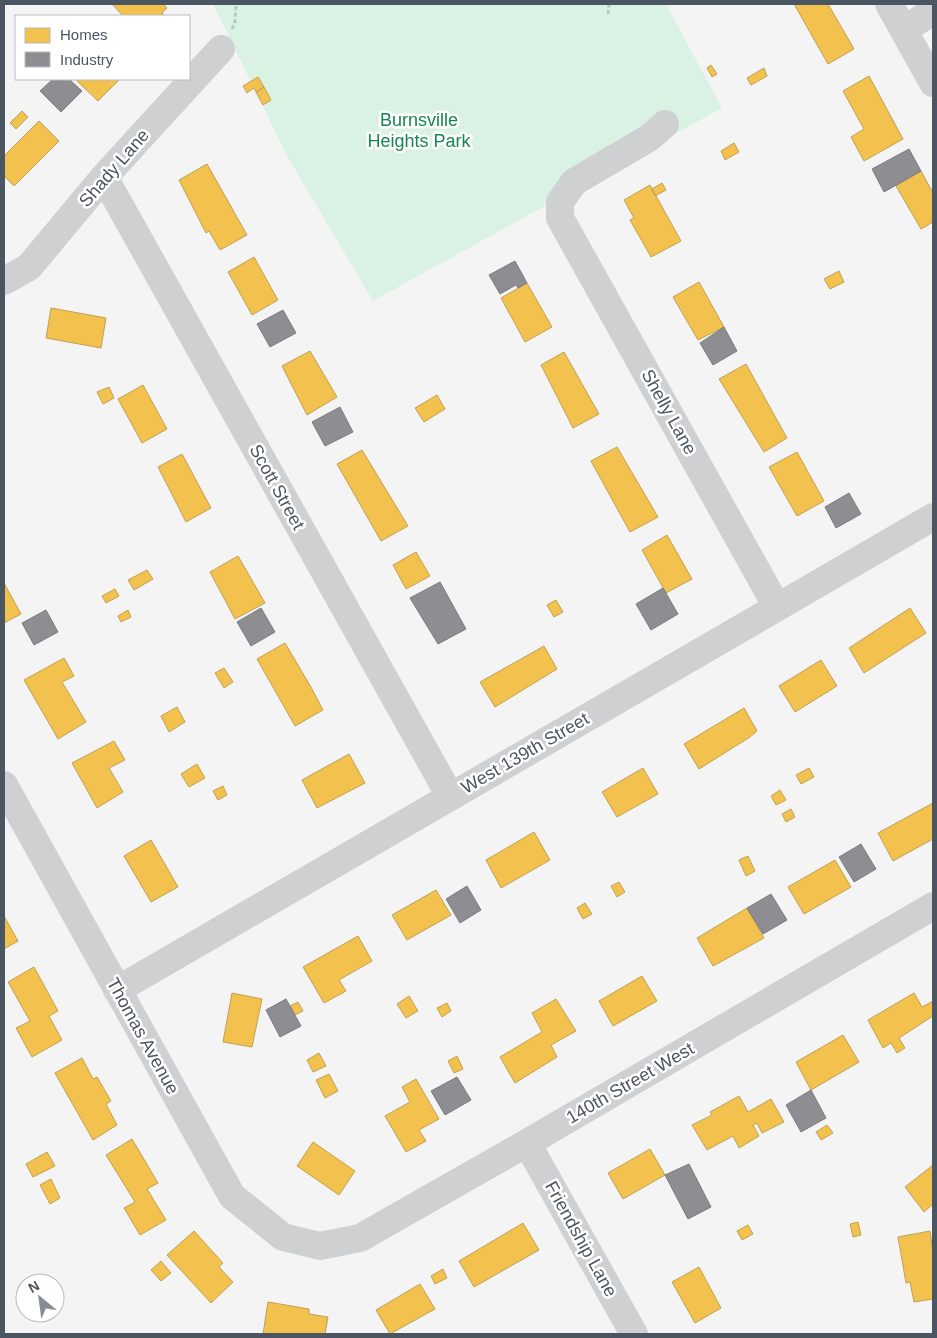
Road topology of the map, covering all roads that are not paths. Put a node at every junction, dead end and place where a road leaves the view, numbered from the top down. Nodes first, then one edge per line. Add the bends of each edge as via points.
1 (889, 4) edge
2 (933, 11) edge
3 (904, 30) junction
4 (221, 49) dead end
5 (933, 83) edge
6 (664, 124) dead end
7 (104, 177) junction
8 (4, 281) edge
9 (933, 517) edge
10 (778, 607) junction
11 (4, 785) edge
12 (450, 796) junction
13 (933, 906) edge
14 (117, 990) junction
15 (527, 1143) junction
16 (320, 1246) joint
17 (634, 1334) edge

1 - 3 street
2 - 3 street
3 - 5 street
4 - 7 street, Shady Lane
6 - 10 street, Shelly Lane via 649,138 574,182 560,202 560,218
7 - 8 street, Shady Lane via 29,267
7 - 12 street, Scott Street
9 - 10 street, West 139th Street
10 - 12 street, West 139th Street
11 - 14 street, Thomas Avenue
12 - 14 street, West 139th Street
13 - 15 street, 140th Street West
14 - 16 street, Thomas Avenue via 232,1196 283,1237
15 - 16 street, 140th Street West via 360,1238
15 - 17 street, Friendship Lane

